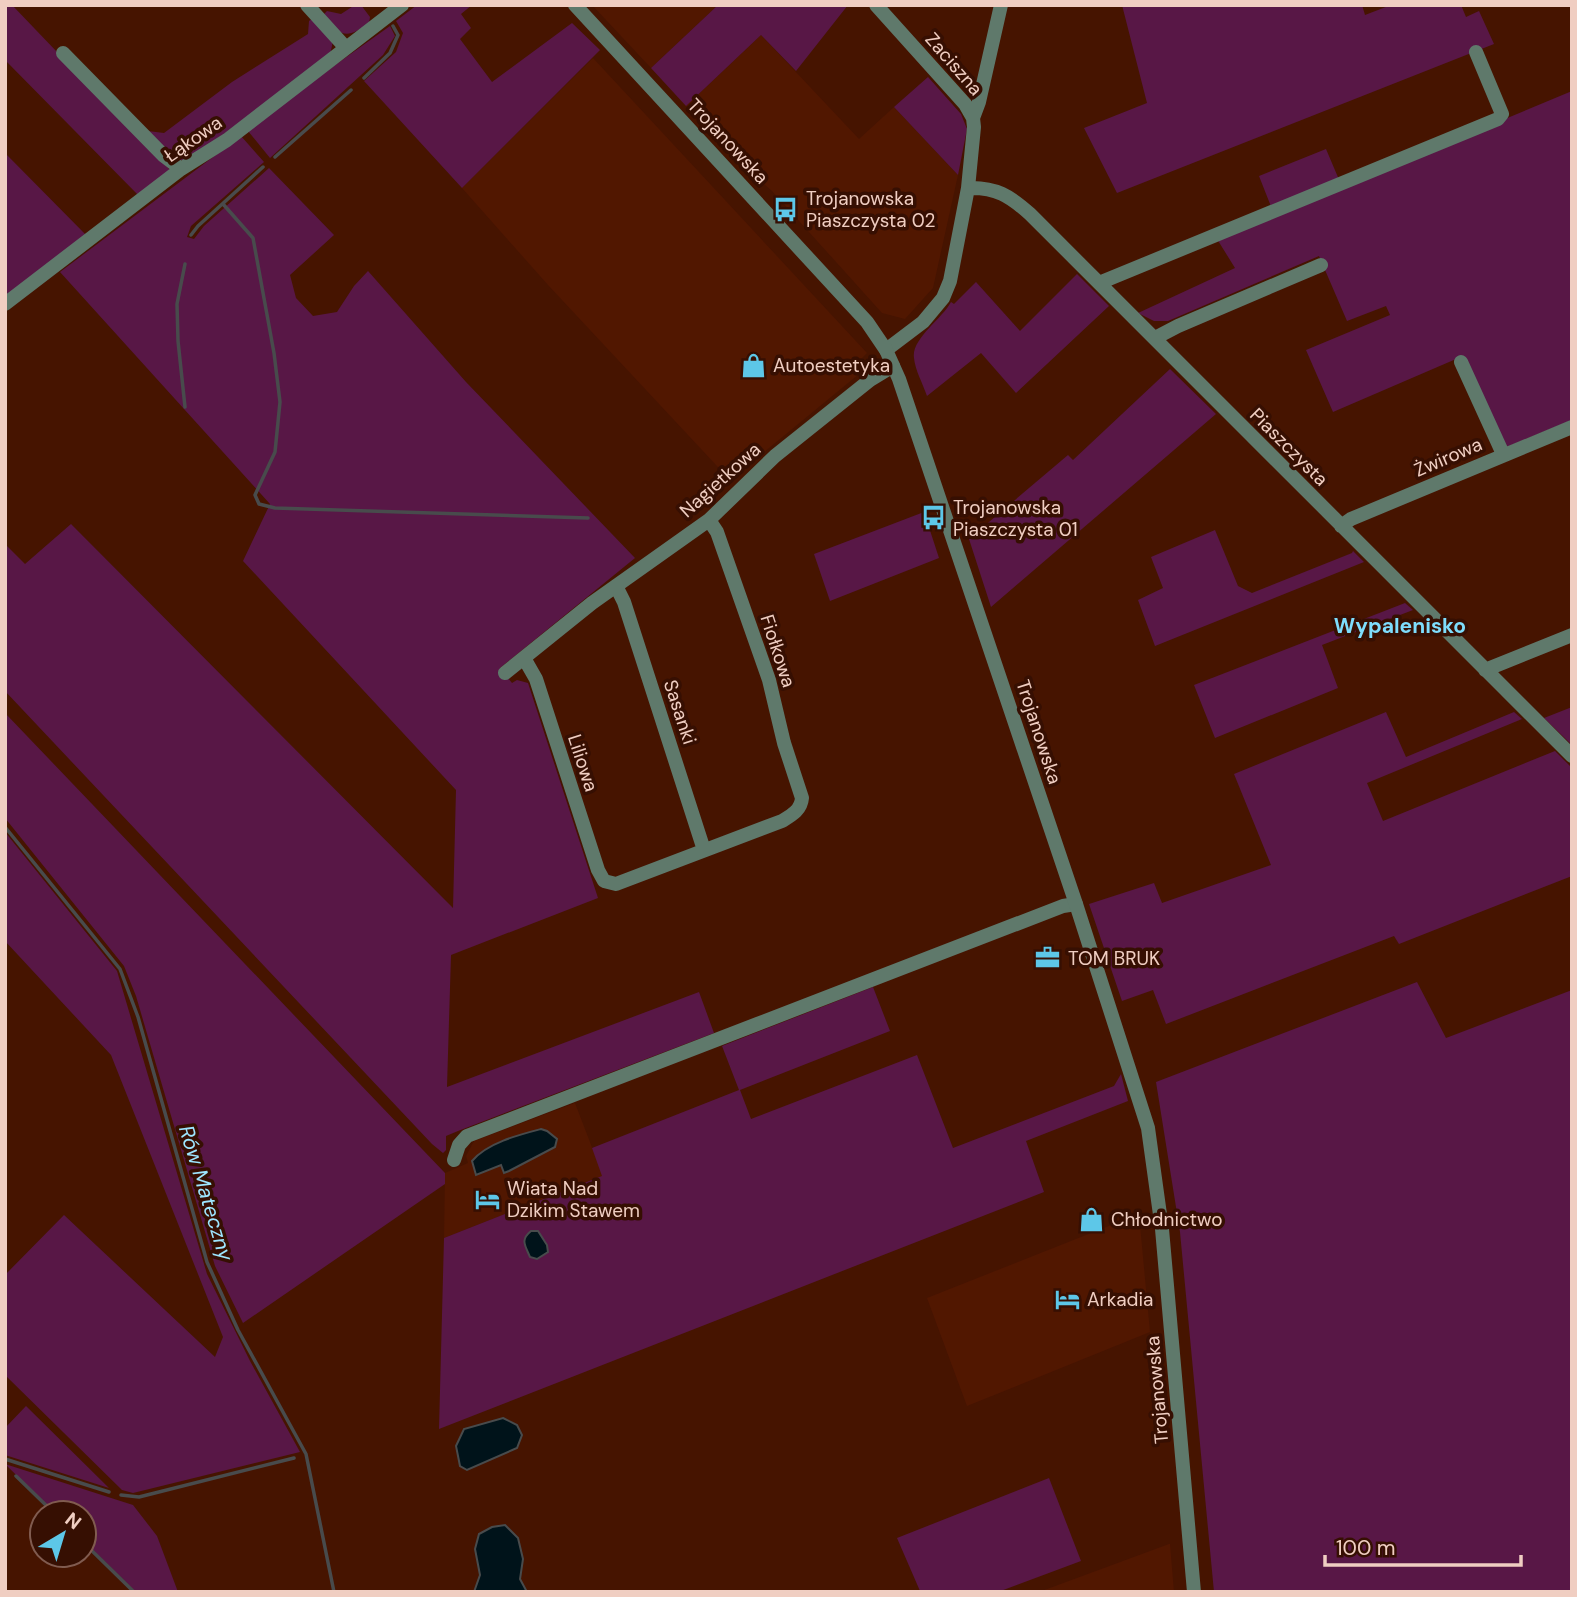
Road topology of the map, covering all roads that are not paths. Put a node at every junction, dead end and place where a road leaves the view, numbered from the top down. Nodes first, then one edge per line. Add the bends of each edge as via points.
1 (307, 5) edge
2 (402, 5) edge
3 (575, 5) edge
4 (876, 5) edge
5 (1001, 5) edge
6 (346, 48) junction
7 (1476, 52) dead end
8 (63, 53) dead end
9 (973, 118) junction
10 (181, 169) junction
11 (968, 188) junction
12 (1321, 265) dead end
13 (1099, 283) junction
14 (5, 304) edge
15 (1155, 338) junction
16 (886, 350) junction
17 (1461, 362) dead end
18 (893, 366) junction
19 (1572, 427) edge
20 (1503, 454) junction
21 (709, 520) junction
22 (1341, 526) junction
23 (616, 586) junction
24 (1572, 635) edge
25 (524, 658) junction
26 (1485, 670) junction
27 (505, 673) dead end
28 (1572, 756) edge
29 (705, 850) junction
30 (1076, 904) junction
31 (454, 1160) dead end
32 (1194, 1592) edge

1 - 6 street
2 - 6 street, Łąkowa
3 - 16 street, Trojanowska via 821,269
4 - 9 street, Zaciszna
5 - 9 street
6 - 10 street, Łąkowa via 227,140
7 - 13 street via 1502,114 1498,119
8 - 10 street
9 - 11 street
10 - 14 street, Łąkowa
11 - 13 street, Piaszczysta via 985,187 1017,202
11 - 16 street via 943,298 923,323
12 - 15 street
13 - 15 street, Piaszczysta
15 - 22 street, Piaszczysta
16 - 18 street, Trojanowska
17 - 20 street
18 - 21 street, Nagietkowa via 775,456
18 - 30 street, Trojanowska
19 - 20 street, Żwirowa
20 - 22 street, Żwirowa
21 - 23 street, Nagietkowa
21 - 29 street, Fiołkowa via 769,680 802,806 782,821
22 - 26 street, Piaszczysta
23 - 25 street, Nagietkowa
23 - 29 street, Sasanki
24 - 26 street
25 - 27 street, Nagietkowa
25 - 29 street, Liliowa via 536,679 604,881 616,884
26 - 28 street, Piaszczysta
30 - 31 street via 467,1136
30 - 32 street, Trojanowska via 1150,1139

